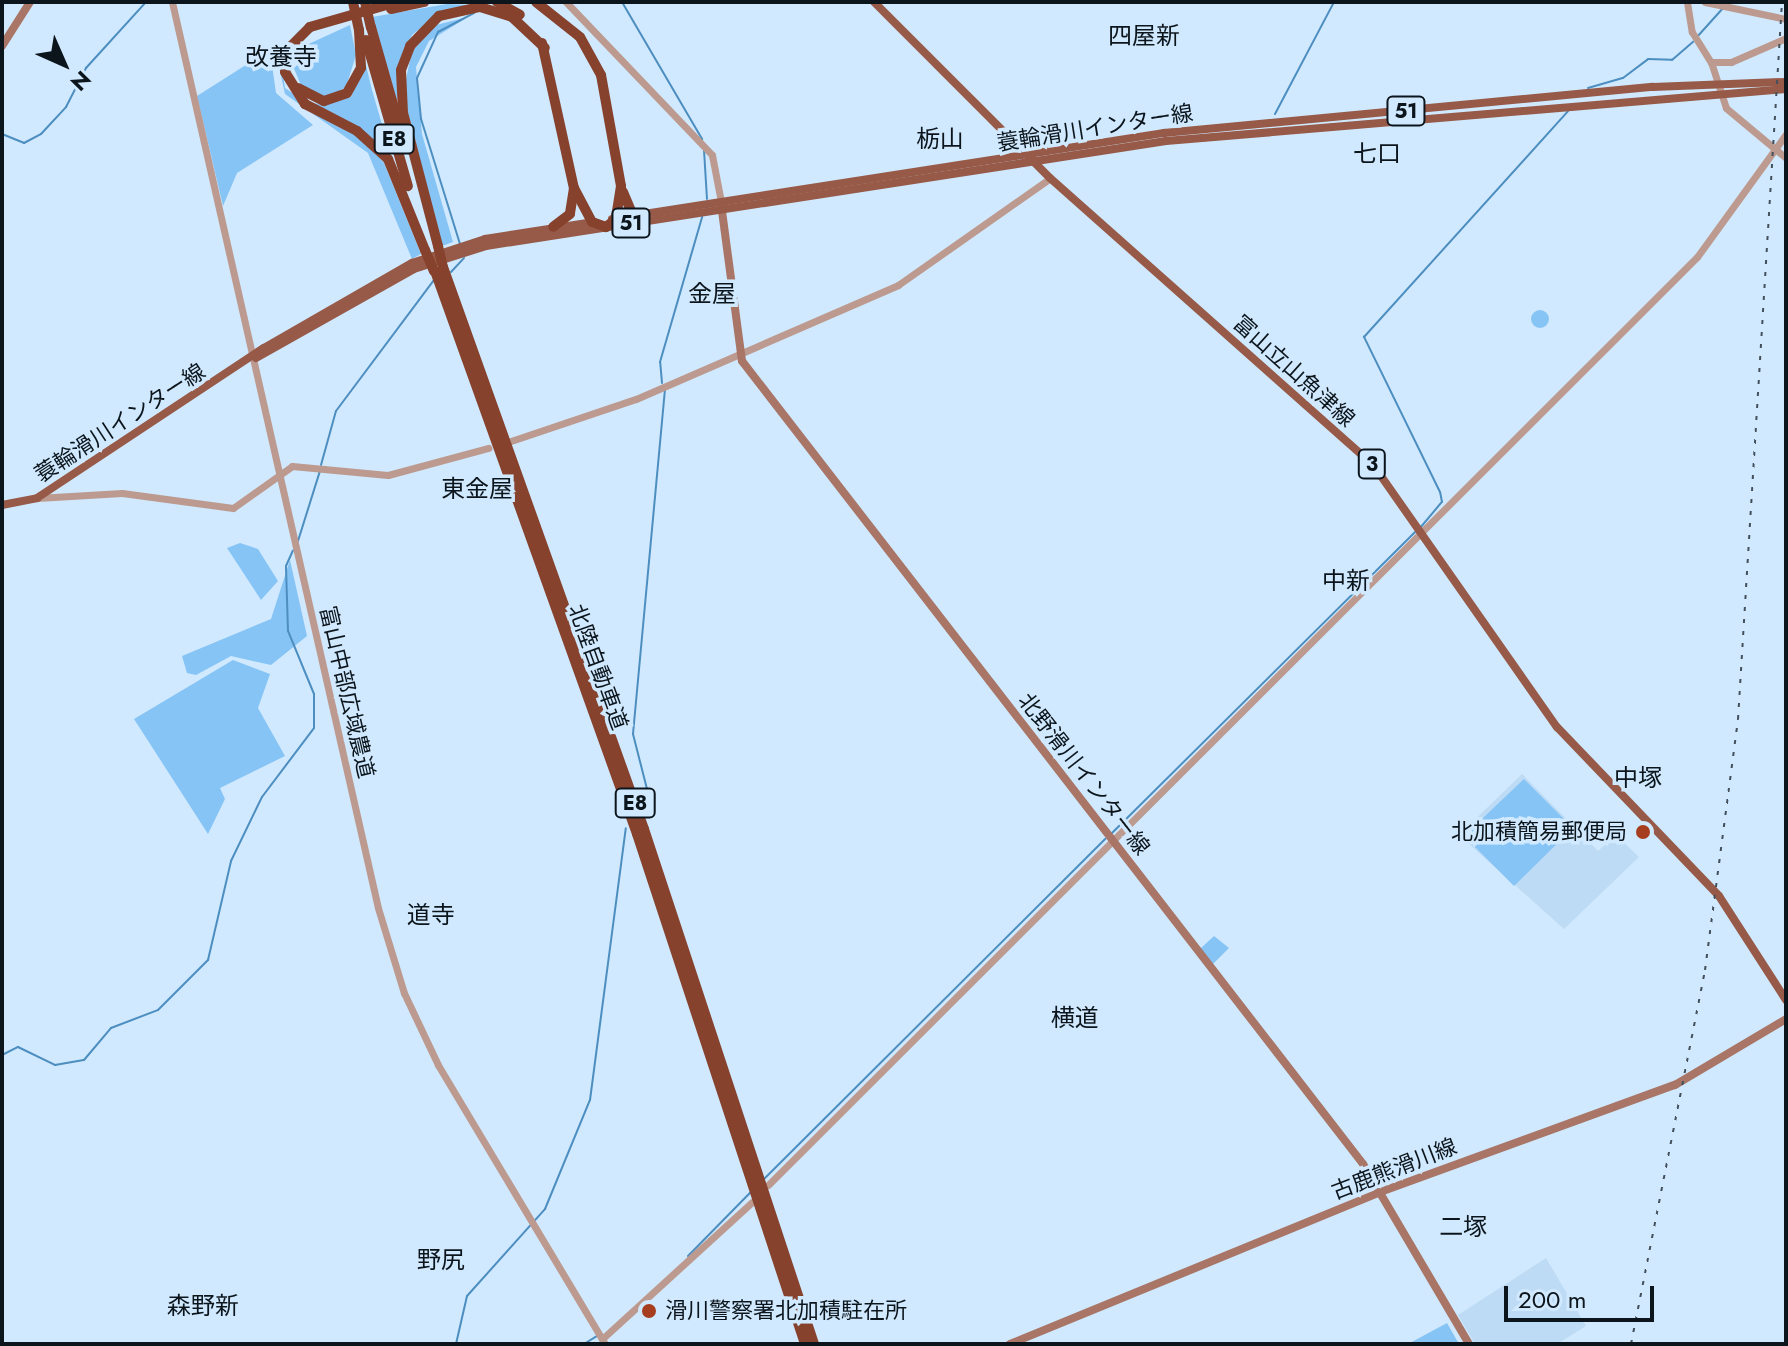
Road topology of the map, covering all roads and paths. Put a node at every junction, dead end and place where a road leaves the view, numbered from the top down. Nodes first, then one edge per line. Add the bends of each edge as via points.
1 (30, 2) edge
2 (172, 2) edge
3 (354, 2) edge
4 (365, 2) edge
5 (397, 2) edge
6 (424, 2) edge
7 (497, 2) edge
8 (536, 2) edge
9 (566, 2) edge
10 (874, 2) edge
11 (1687, 2) edge
12 (1705, 2) edge
13 (1786, 19) edge
14 (364, 28) junction
15 (1786, 38) edge
16 (2, 46) edge
17 (545, 48) junction
18 (1711, 62) junction
19 (1786, 82) edge
20 (1719, 88) junction
21 (1786, 89) edge
22 (1786, 134) edge
23 (1776, 148) junction
24 (1786, 158) edge
25 (1030, 159) junction
26 (1050, 178) junction
27 (621, 186) junction
28 (574, 188) junction
29 (722, 207) junction
30 (633, 216) junction
31 (616, 219) junction
32 (592, 222) junction
33 (553, 227) junction
34 (606, 227) junction
35 (432, 248) junction
36 (437, 270) junction
37 (739, 355) junction
38 (253, 359) junction
39 (508, 442) dead end
40 (488, 448) dead end
41 (280, 472) junction
42 (37, 498) junction
43 (2, 505) edge
44 (1423, 530) junction
45 (1113, 840) junction
46 (1786, 1000) edge
47 (1786, 1019) edge
48 (768, 1185) dead end
49 (1383, 1191) junction
50 (752, 1202) dead end
51 (603, 1342) edge
52 (805, 1344) edge
53 (814, 1344) edge
54 (1010, 1344) edge
55 (1469, 1344) edge

1 - 16 main road
2 - 38 street, 富山中部広域農道
3 - 14 highway, bridge
4 - 14 highway, 北陸自動車道 / E8, bridge
5 - 35 highway via 310,27 289,48 285,72 305,104 364,135 388,159
6 - 14 highway via 304,39 290,65 303,94 330,101 351,88 361,68
7 - 17 highway via 521,16
8 - 27 highway via 572,28 597,65
9 - 29 street via 712,155
10 - 25 main road, 富山立山魚津線 / 3
11 - 18 street via 1695,38
12 - 13 street
14 - 35 highway, 北陸自動車道 / E8
15 - 18 street via 1731,62
17 - 28 highway
17 - 35 highway via 512,17 480,7 439,16 410,46 401,70 403,113
18 - 20 street
19 - 20 main road, 蓑輪滑川インター線 / 51
20 - 21 main road, 蓑輪滑川インター線 / 51
20 - 23 street via 1733,117
20 - 25 main road, 蓑輪滑川インター線 / 51
22 - 23 street
23 - 24 street
23 - 44 street via 1697,257
25 - 26 main road, 富山立山魚津線 / 3
25 - 29 main road, 蓑輪滑川インター線 / 51
26 - 37 street via 917,274
26 - 44 main road, 富山立山魚津線 / 3 via 1374,466
27 - 30 highway
27 - 31 highway
28 - 32 highway
28 - 33 highway via 570,214
29 - 30 main road, 蓑輪滑川インター線 / 51
29 - 34 main road, 蓑輪滑川インター線 / 51
29 - 37 main road
30 - 31 main road, 蓑輪滑川インター線 / 51
31 - 32 main road, 蓑輪滑川インター線 / 51
31 - 34 highway
32 - 33 main road, 蓑輪滑川インター線 / 51
32 - 34 highway
33 - 38 main road, 蓑輪滑川インター線 / 51 via 468,243 412,263
34 - 38 main road, 蓑輪滑川インター線 / 51 via 443,258
35 - 36 highway, 北陸自動車道 / E8, bridge
36 - 52 highway, 北陸自動車道 / E8 via 637,834
36 - 53 highway, 北陸自動車道 / E8 via 654,857
37 - 39 street
37 - 45 main road, 北野滑川インター線
38 - 41 street, 富山中部広域農道
38 - 42 main road, 蓑輪滑川インター線 / 51
40 - 41 street via 388,475 324,468
41 - 42 street via 245,505 219,510 122,493
41 - 51 street, 富山中部広域農道 via 404,993 438,1065
42 - 43 main road, 蓑輪滑川インター線 / 51
44 - 45 street
44 - 46 main road, 富山立山魚津線 / 3 via 1557,727 1719,896
45 - 48 street
45 - 49 main road, 北野滑川インター線
47 - 49 main road, 古鹿熊滑川線 via 1675,1085
49 - 54 main road, 古鹿熊滑川線
49 - 55 main road, 北野滑川インター線
50 - 51 street

